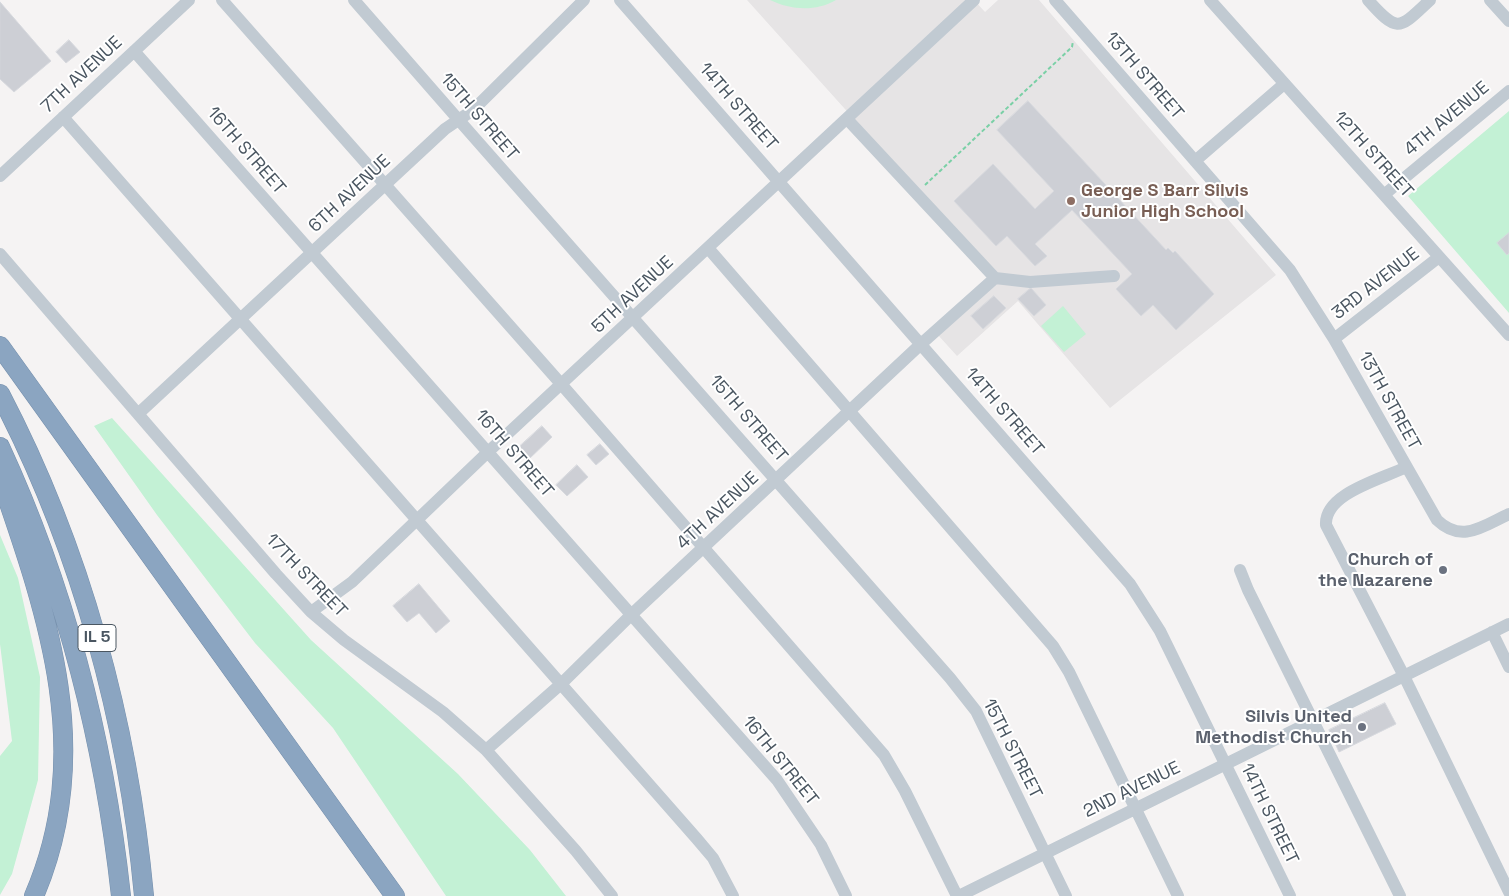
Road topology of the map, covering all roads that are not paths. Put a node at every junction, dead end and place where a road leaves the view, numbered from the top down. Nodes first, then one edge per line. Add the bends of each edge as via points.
1 (189, 0) edge
2 (222, 0) edge
3 (354, 0) edge
4 (584, 0) edge
5 (620, 0) edge
6 (974, 0) edge
7 (1055, 0) edge
8 (1210, 0) edge
9 (1368, 0) edge
10 (1430, 0) edge
11 (1490, 0) edge
12 (1509, 21) edge
13 (134, 51) junction
14 (1284, 84) junction
15 (1509, 91) edge
16 (63, 118) junction
17 (846, 119) junction
18 (458, 120) junction
19 (1195, 161) junction
20 (0, 176) edge
21 (780, 182) junction
22 (385, 184) junction
23 (1385, 194) junction
24 (708, 248) junction
25 (312, 253) junction
26 (0, 254) edge
27 (1440, 257) junction
28 (1114, 276) dead end
29 (995, 278) junction
30 (635, 318) junction
31 (238, 320) junction
32 (1509, 335) edge
33 (1334, 339) junction
34 (921, 344) junction
35 (0, 346) edge
36 (562, 385) junction
37 (0, 394) edge
38 (850, 412) junction
39 (138, 413) junction
40 (0, 447) edge
41 (488, 452) junction
42 (1406, 468) junction
43 (0, 477) edge
44 (778, 480) junction
45 (1509, 514) edge
46 (417, 520) junction
47 (704, 548) junction
48 (1240, 570) dead end
49 (312, 612) junction
50 (631, 615) junction
51 (1509, 624) edge
52 (1492, 632) junction
53 (1509, 668) edge
54 (1404, 676) junction
55 (561, 684) junction
56 (1314, 720) junction
57 (486, 750) junction
58 (1225, 764) junction
59 (1134, 808) junction
60 (1044, 852) junction
61 (1509, 892) edge
62 (34, 896) edge
63 (120, 896) edge
64 (144, 896) edge
65 (395, 896) edge
66 (612, 896) edge
67 (734, 896) edge
68 (846, 896) edge
69 (958, 896) edge
70 (1066, 896) edge
71 (1178, 896) edge
72 (1290, 896) edge
73 (1400, 896) edge

1 - 13 street, 7TH AVENUE
2 - 22 street
3 - 18 street, 15TH STREET
4 - 18 street, 6TH AVENUE via 473,110
5 - 21 street, 14TH STREET
6 - 17 street, 5TH AVENUE
7 - 19 street, 13TH STREET
8 - 14 street, 12TH STREET
9 - 10 street via 1380,16 1397,24 1409,19
11 - 12 street
13 - 16 street, 7TH AVENUE
13 - 25 street, 16TH STREET
14 - 19 street
14 - 23 street, 12TH STREET
15 - 23 street, 4TH AVENUE
16 - 20 street, 7TH AVENUE
16 - 31 street
17 - 21 street, 5TH AVENUE
17 - 29 street
18 - 22 street, 6TH AVENUE
18 - 30 street, 15TH STREET
19 - 33 street, 13TH STREET via 1290,270
21 - 24 street, 5TH AVENUE
21 - 34 street, 14TH STREET
22 - 25 street, 6TH AVENUE
22 - 36 street
23 - 27 street, 12TH STREET
24 - 30 street, 5TH AVENUE
24 - 38 street
25 - 31 street, 6TH AVENUE
25 - 41 street, 16TH STREET
26 - 39 street, 17TH STREET
27 - 32 street, 12TH STREET
27 - 33 street, 3RD AVENUE
28 - 29 street via 1030,282
29 - 34 street, 4TH AVENUE
30 - 36 street, 5TH AVENUE
30 - 44 street, 15TH STREET
31 - 39 street, 6TH AVENUE
31 - 46 street
33 - 42 street, 13TH STREET
34 - 38 street, 4TH AVENUE
34 - 58 street, 14TH STREET via 1130,584 1160,631
35 - 65 highway
36 - 41 street, 5TH AVENUE
36 - 47 street
37 - 64 highway, IL 5 via 50,504 100,648 129,778
38 - 44 street, 4TH AVENUE
38 - 59 street via 1057,652
39 - 49 street, 17TH STREET
40 - 63 highway, IL 5 via 50,571 76,653 106,786
41 - 46 street, 5TH AVENUE
41 - 50 street, 16TH STREET
42 - 45 street via 1437,520 1453,531 1472,532
42 - 54 street, 13TH STREET via 1354,490 1334,503 1326,516 1326,525
43 - 62 highway via 48,631 60,683 63,716 64,784 51,844
44 - 47 street, 4TH AVENUE
44 - 60 street, 15TH STREET via 976,711
46 - 49 street, 5TH AVENUE via 352,582
46 - 55 street
47 - 50 street, 4TH AVENUE
47 - 69 street via 884,755
48 - 56 street
49 - 57 street, 17TH STREET via 344,640 443,712
50 - 55 street, 4TH AVENUE
50 - 68 street, 16TH STREET via 777,780 821,845
51 - 52 street, 2ND AVENUE
52 - 53 street
52 - 54 street, 2ND AVENUE
54 - 56 street, 2ND AVENUE
54 - 61 street, 13TH STREET
55 - 57 street, 4TH AVENUE
55 - 67 street via 713,858
56 - 58 street, 2ND AVENUE
56 - 73 street
57 - 66 street, 17TH STREET
58 - 59 street, 2ND AVENUE
58 - 72 street, 14TH STREET
59 - 60 street, 2ND AVENUE
59 - 71 street
60 - 69 street, 2ND AVENUE
60 - 70 street, 15TH STREET

